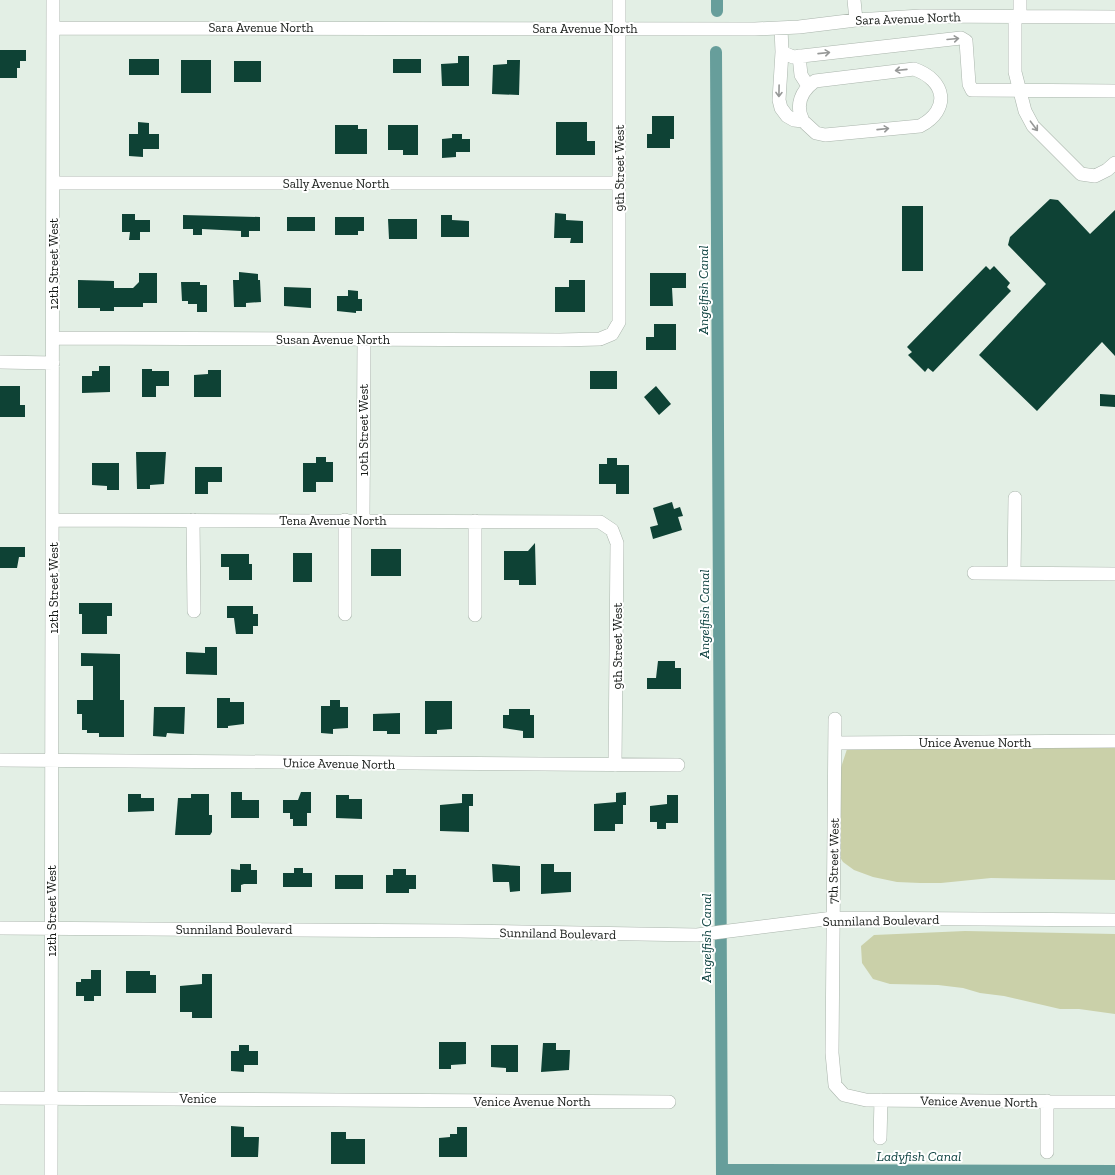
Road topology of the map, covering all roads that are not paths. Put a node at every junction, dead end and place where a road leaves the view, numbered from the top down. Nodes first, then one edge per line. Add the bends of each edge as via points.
1 (54, 0) edge
2 (619, 0) edge
3 (854, 0) edge
4 (1020, 0) edge
5 (1017, 16) junction
6 (1115, 17) edge
7 (856, 20) junction
8 (54, 28) junction
9 (619, 28) junction
10 (781, 28) junction
11 (782, 52) junction
12 (799, 56) junction
13 (808, 86) junction
14 (1020, 91) junction
15 (1115, 92) edge
16 (803, 121) junction
17 (1115, 163) edge
18 (53, 183) junction
19 (619, 183) junction
20 (612, 334) joint
21 (53, 338) junction
22 (364, 340) junction
23 (0, 362) edge
24 (53, 363) junction
25 (1015, 498) dead end
26 (53, 520) junction
27 (193, 520) junction
28 (345, 520) junction
29 (363, 520) junction
30 (475, 521) junction
31 (612, 530) joint
32 (974, 573) dead end
33 (1014, 573) junction
34 (1115, 574) edge
35 (194, 611) dead end
36 (345, 614) dead end
37 (475, 615) dead end
38 (835, 719) dead end
39 (1115, 741) edge
40 (835, 743) junction
41 (0, 760) edge
42 (52, 761) junction
43 (615, 764) junction
44 (678, 765) dead end
45 (833, 918) junction
46 (1115, 920) edge
47 (0, 928) edge
48 (52, 928) junction
49 (844, 1095) joint
50 (0, 1098) edge
51 (51, 1099) junction
52 (396, 1100) joint
53 (881, 1100) junction
54 (669, 1102) dead end
55 (1047, 1102) junction
56 (1115, 1102) edge
57 (880, 1138) dead end
58 (1047, 1152) dead end
59 (51, 1175) edge

1 - 8 street, 12th Street West
2 - 9 street, 9th Street West
3 - 7 street
4 - 5 street
5 - 6 street, Sara Avenue North
5 - 7 street, Sara Avenue North via 921,16
5 - 14 street via 1015,72
7 - 10 street, Sara Avenue North
8 - 9 street, Sara Avenue North
8 - 18 street, 12th Street West
9 - 10 street, Sara Avenue North
9 - 19 street, 9th Street West
10 - 11 street
11 - 12 street via 793,57
11 -> 16 street via 779,100 781,108 786,116
12 - 13 street via 800,72
12 -> 14 street via 961,38 966,41 969,84 972,90
13 - 16 street via 799,104 799,113
16 -> 13 street via 816,133 825,135 920,126 930,121 941,98 934,79 914,69 815,81
14 - 15 street
14 -> 17 street via 1032,126 1081,174 1095,176
18 - 19 street, Sally Avenue North
18 - 21 street, 12th Street West
19 - 20 street, 9th Street West via 619,322
20 - 22 street, Susan Avenue North via 600,339 574,340
21 - 22 street, Susan Avenue North
21 - 24 street, 12th Street West
22 - 29 street, 10th Street West
23 - 24 street
24 - 26 street, 12th Street West
25 - 33 street
26 - 27 street, Tena Avenue North
26 - 42 street, 12th Street West
27 - 28 street, Tena Avenue North
27 - 35 street
28 - 29 street, Tena Avenue North
28 - 36 street
29 - 30 street, Tena Avenue North
30 - 31 street, Tena Avenue North via 600,522
30 - 37 street
31 - 43 street, 9th Street West via 617,543
32 - 33 street
33 - 34 street
38 - 40 street, 7th Street West
39 - 40 street, Unice Avenue North
40 - 45 street, 7th Street West
41 - 42 street, Unice Avenue North
42 - 43 street, Unice Avenue North
42 - 48 street, 12th Street West
43 - 44 street, Unice Avenue North
45 - 46 street, Sunniland Boulevard
45 - 48 street, Sunniland Boulevard via 697,935
45 - 49 street, 7th Street West via 832,1053 835,1085
47 - 48 street, Sunniland Boulevard
48 - 51 street, 12th Street West
49 - 53 street, Venice Avenue North via 866,1100
50 - 51 street, Venice
51 - 52 street, Venice
51 - 59 street, 12th Street West
52 - 54 street, Venice Avenue North
53 - 55 street, Venice Avenue North
53 - 57 street
55 - 56 street, Venice Avenue North
55 - 58 street

